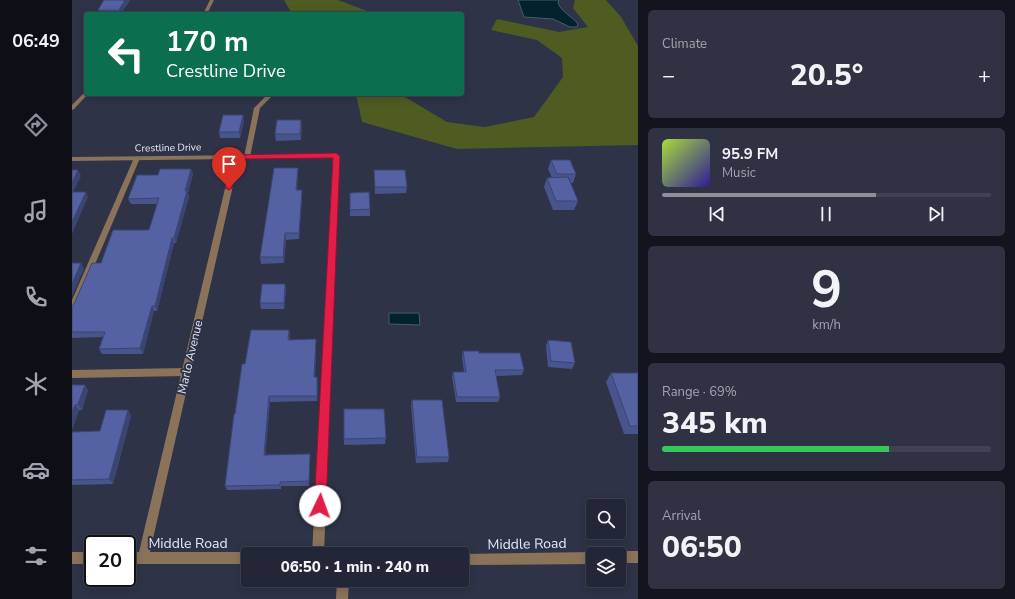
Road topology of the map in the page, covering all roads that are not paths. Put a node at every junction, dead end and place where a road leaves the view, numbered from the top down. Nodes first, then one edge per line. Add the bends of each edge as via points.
1 (212, 0) edge
2 (206, 12) edge
3 (84, 95) edge
4 (269, 96) edge
5 (72, 108) edge
6 (236, 157) junction
7 (247, 157) junction
8 (137, 158) junction
9 (72, 159) edge
10 (72, 309) edge
11 (186, 372) junction
12 (72, 374) edge
13 (318, 547) edge
14 (626, 557) edge
15 (638, 557) edge
16 (72, 558) edge
17 (84, 558) edge
18 (136, 558) edge
19 (143, 558) junction
20 (241, 558) edge
21 (586, 558) edge
22 (469, 559) edge
23 (343, 587) edge
24 (342, 599) edge

1 - 2 street
3 - 5 street
4 - 7 street via 257,108
6 - 7 street, Crestline Drive
6 - 8 street, Crestline Drive
6 - 11 street, Marlo Avenue
7 - 13 street, Crestline Drive via 336,156
8 - 9 street, Crestline Drive
8 - 10 street
11 - 12 street
11 - 19 street, Marlo Avenue
14 - 15 street
16 - 17 street
18 - 19 street, Middle Road
19 - 20 street, Middle Road
21 - 22 street, Middle Road
23 - 24 street

